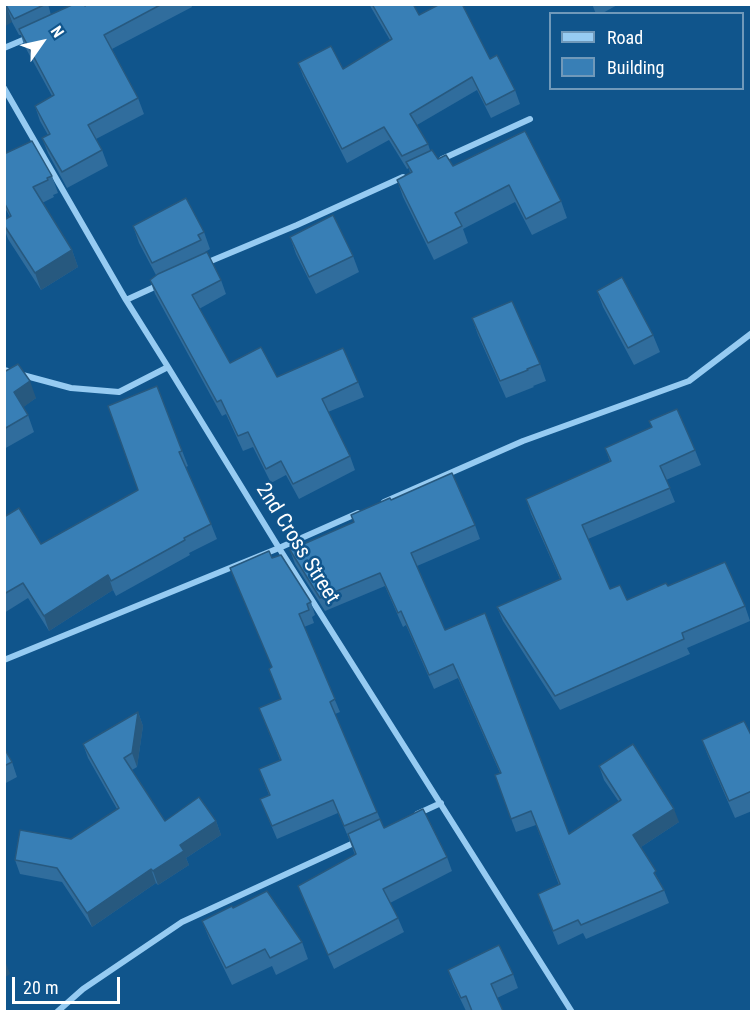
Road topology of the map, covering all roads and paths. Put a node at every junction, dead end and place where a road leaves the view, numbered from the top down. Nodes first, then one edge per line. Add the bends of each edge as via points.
1 (37, 34) edge
2 (4, 48) edge
3 (4, 88) edge
4 (530, 119) dead end
5 (436, 162) edge
6 (414, 172) edge
7 (198, 267) edge
8 (167, 281) edge
9 (126, 300) junction
10 (752, 333) edge
11 (168, 367) junction
12 (4, 370) edge
13 (374, 506) edge
14 (364, 511) edge
15 (279, 548) junction
16 (4, 660) edge
17 (441, 803) junction
18 (408, 818) edge
19 (365, 838) edge
20 (57, 1011) edge
21 (572, 1011) edge

1 - 2 street
3 - 9 street, 2nd Cross Street
4 - 5 street
6 - 7 street
8 - 9 street
9 - 11 street, 2nd Cross Street
10 - 13 street via 689,381 523,441
11 - 12 street via 119,392 71,388
11 - 15 street, 2nd Cross Street
14 - 15 street
15 - 16 street
15 - 17 street, 2nd Cross Street
17 - 18 street
17 - 21 street, 2nd Cross Street
19 - 20 street via 182,922 83,988

